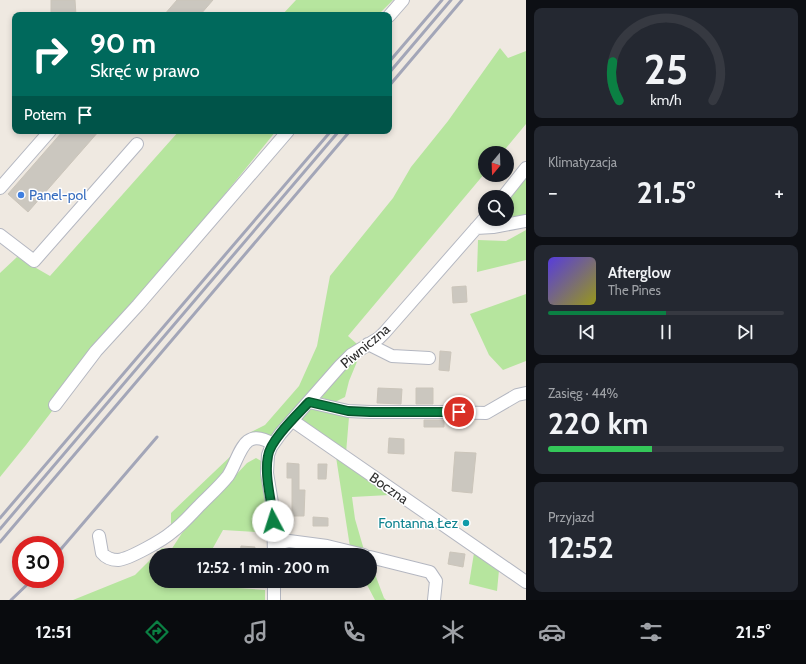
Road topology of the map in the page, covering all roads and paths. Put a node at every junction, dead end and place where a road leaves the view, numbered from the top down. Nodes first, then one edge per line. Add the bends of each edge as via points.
1 (403, 0) edge
2 (392, 13) edge
3 (47, 134) edge
4 (285, 134) edge
5 (137, 144) dead end
6 (526, 168) edge
7 (0, 188) edge
8 (509, 190) edge
9 (526, 221) edge
10 (476, 228) joint
11 (0, 235) edge
12 (368, 344) junction
13 (429, 358) dead end
14 (526, 393) edge
15 (309, 402) junction
16 (55, 405) dead end
17 (293, 421) junction
18 (273, 444) junction
19 (99, 536) dead end
20 (274, 548) edge
21 (276, 548) edge
22 (334, 548) edge
23 (377, 559) edge
24 (526, 582) edge
25 (274, 588) edge
26 (274, 600) edge
27 (434, 600) edge

1 - 2 street
3 - 7 street
4 - 16 street via 96,351
5 - 11 street via 34,261
6 - 8 street
9 - 10 street
10 - 12 street, Piwniczna via 385,332
12 - 13 street via 392,356
12 - 15 street, Piwniczna via 346,361
14 - 15 street via 517,395 486,413 348,411
15 - 17 street, Piwniczna
17 - 18 street, Piwniczna
17 - 24 street, Boczna
18 - 19 street via 261,438 247,442 224,481 176,529 127,558 117,560 102,553
18 - 20 street, Piwniczna via 268,455 267,473 273,509
21 - 22 street via 289,541
23 - 27 street via 430,572 436,581
25 - 26 street

